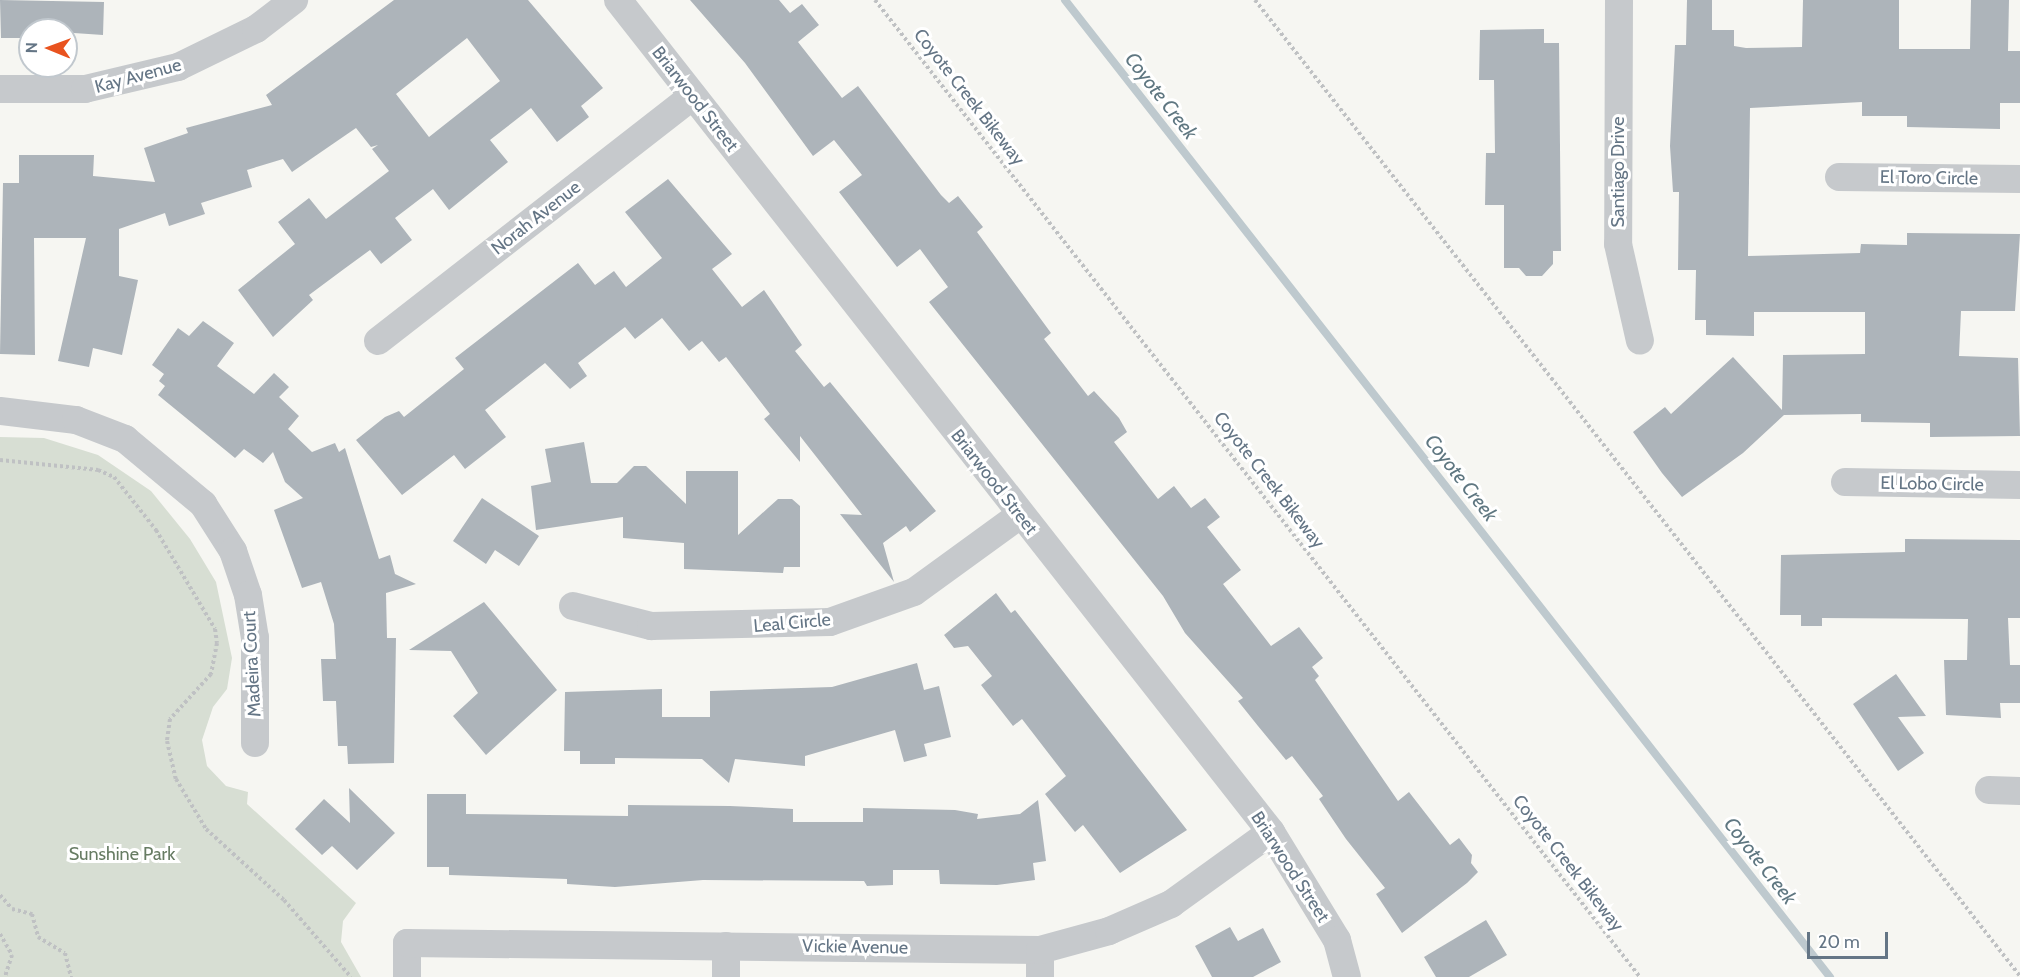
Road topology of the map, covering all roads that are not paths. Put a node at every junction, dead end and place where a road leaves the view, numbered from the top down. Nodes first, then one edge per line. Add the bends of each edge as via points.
1 (294, 0) edge
2 (618, 0) edge
3 (1619, 0) edge
4 (0, 89) edge
5 (693, 96) junction
6 (1839, 177) dead end
7 (2020, 179) edge
8 (378, 341) dead end
9 (1640, 342) dead end
10 (0, 411) edge
11 (1845, 482) dead end
12 (2020, 486) edge
13 (1020, 515) junction
14 (573, 606) dead end
15 (255, 743) dead end
16 (1989, 790) dead end
17 (2020, 791) edge
18 (1271, 832) junction
19 (726, 946) junction
20 (1040, 963) edge
21 (407, 977) edge
22 (726, 977) edge
23 (1347, 977) edge

1 - 4 street, Kay Avenue via 256,29 178,68 85,89
2 - 5 street, Briarwood Street
3 - 9 street, Santiago Drive via 1618,244
5 - 8 street, Norah Avenue
5 - 13 street, Briarwood Street
6 - 7 street, El Toro Circle
10 - 15 street, Madeira Court via 76,420 125,439 203,504 233,551 248,595 255,638
11 - 12 street, El Lobo Circle
13 - 14 street, Leal Circle via 914,592 830,622 651,626
13 - 18 street, Briarwood Street
16 - 17 street
18 - 20 street, Vickie Avenue via 1171,904
18 - 23 street, Briarwood Street via 1337,940
19 - 20 street, Vickie Avenue
19 - 21 street, Vickie Avenue via 407,943
19 - 22 street

